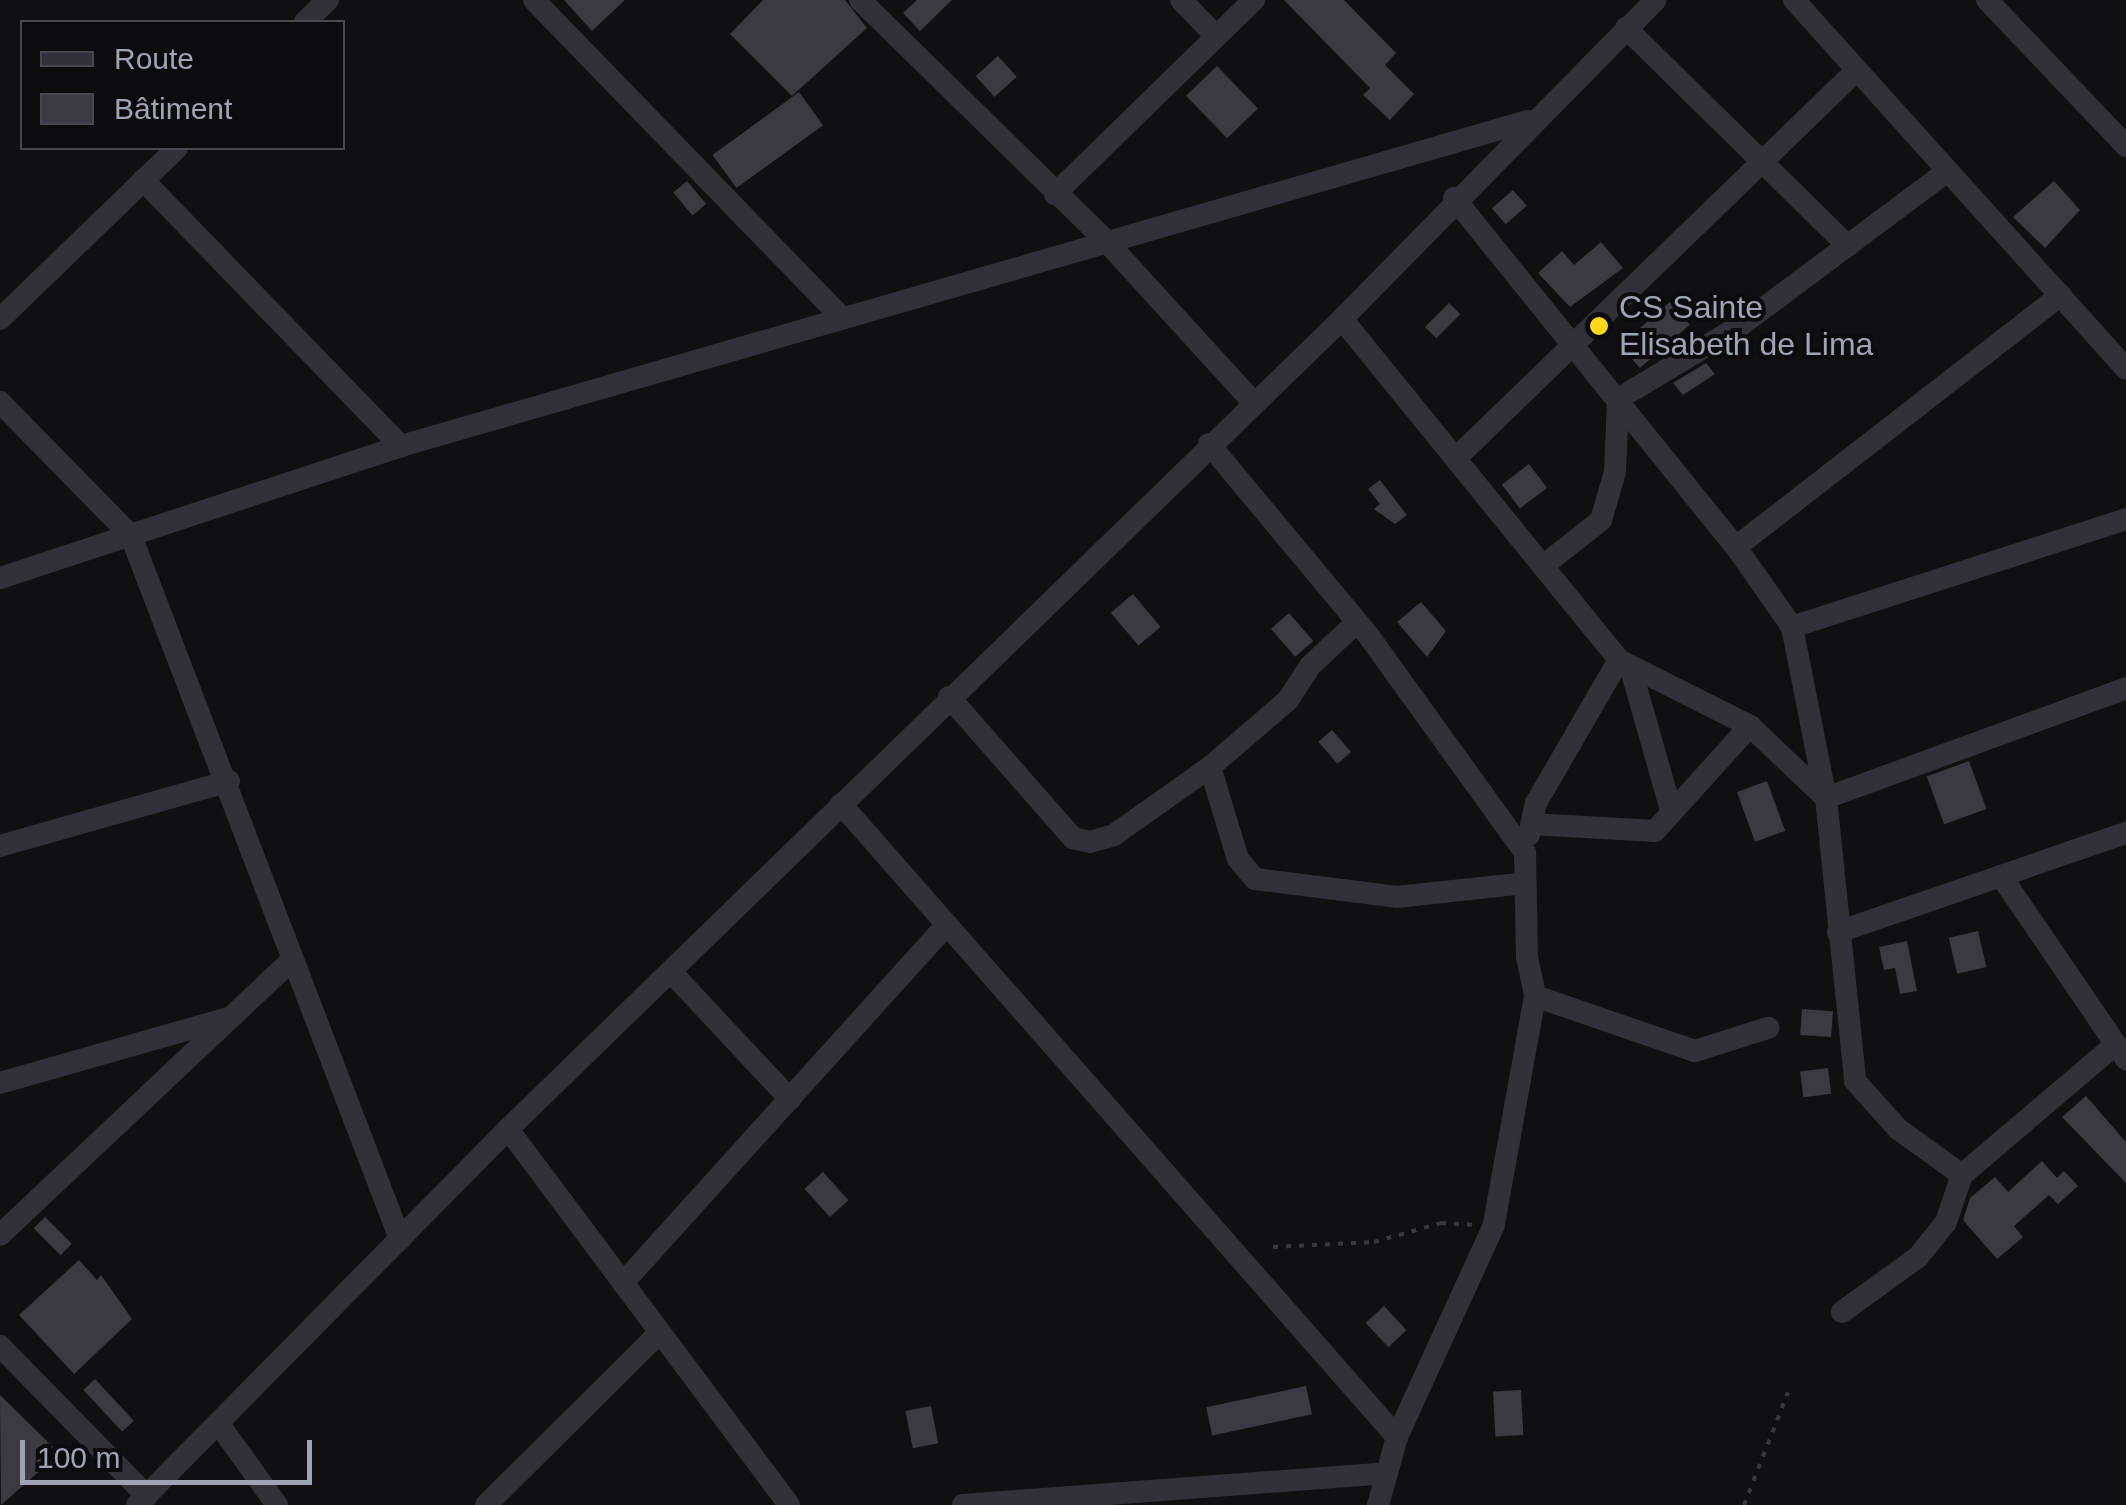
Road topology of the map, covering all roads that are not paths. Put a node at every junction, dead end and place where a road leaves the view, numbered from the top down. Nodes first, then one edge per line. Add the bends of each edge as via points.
1 (328, 0) edge
2 (534, 0) edge
3 (860, 0) edge
4 (1181, 0) edge
5 (1254, 0) edge
6 (1655, 0) edge
7 (1794, 0) edge
8 (1987, 0) edge
9 (307, 20) edge
10 (1626, 28) junction
11 (1216, 36) junction
12 (1856, 70) junction
13 (1532, 120) junction
14 (2126, 146) edge
15 (175, 150) edge
16 (1764, 165) junction
17 (1946, 172) junction
18 (143, 180) junction
19 (1055, 194) junction
20 (1454, 198) junction
21 (1106, 241) junction
22 (1848, 246) junction
23 (2060, 295) junction
24 (842, 318) junction
25 (0, 319) edge
26 (1342, 319) junction
27 (1570, 341) junction
28 (2126, 370) edge
29 (1618, 400) junction
30 (0, 402) edge
31 (1252, 402) junction
32 (1209, 444) junction
33 (402, 446) junction
34 (1456, 458) junction
35 (2126, 519) edge
36 (130, 536) junction
37 (1736, 547) junction
38 (1543, 566) junction
39 (0, 578) edge
40 (1356, 622) junction
41 (1792, 627) junction
42 (1624, 663) junction
43 (2126, 688) edge
44 (949, 697) junction
45 (1750, 726) junction
46 (1210, 767) junction
47 (230, 780) junction
48 (1826, 798) junction
49 (841, 804) junction
50 (1671, 810) junction
51 (1532, 824) junction
52 (2126, 833) edge
53 (0, 846) edge
54 (1525, 853) junction
55 (2001, 876) junction
56 (1525, 883) junction
57 (947, 925) junction
58 (1838, 932) junction
59 (292, 960) junction
60 (672, 973) junction
61 (1534, 996) junction
62 (236, 1016) junction
63 (1768, 1028) dead end
64 (2121, 1052) edge
65 (0, 1084) edge
66 (790, 1099) junction
67 (508, 1129) junction
68 (1962, 1174) junction
69 (0, 1234) edge
70 (400, 1239) junction
71 (623, 1282) junction
72 (1842, 1312) dead end
73 (660, 1332) junction
74 (0, 1346) edge
75 (221, 1428) junction
76 (1397, 1436) junction
77 (1387, 1473) junction
78 (142, 1500) edge
79 (277, 1505) edge
80 (486, 1505) edge
81 (789, 1505) edge
82 (963, 1505) edge
83 (1378, 1505) edge

1 - 9 street
2 - 24 street
3 - 19 street
4 - 11 street
5 - 11 street
6 - 10 street
7 - 12 street
8 - 14 street
10 - 13 street
10 - 16 street
11 - 19 street
12 - 16 street
12 - 17 street
13 - 20 street
13 - 21 street
15 - 18 street
16 - 22 street
16 - 27 street
17 - 22 street
17 - 23 street
18 - 25 street
18 - 33 street
19 - 21 street
20 - 26 street
20 - 27 street
21 - 24 street
21 - 31 street
22 - 29 street via 1741,325
23 - 28 street
23 - 37 street
24 - 33 street
26 - 31 street
26 - 34 street
27 - 29 street
27 - 34 street
29 - 37 street
29 - 38 street via 1615,472 1600,520
30 - 36 street
31 - 32 street
32 - 40 street
32 - 44 street
33 - 36 street
34 - 38 street
35 - 41 street
36 - 39 street
36 - 47 street
37 - 41 street
38 - 42 street
40 - 46 street via 1310,666 1288,700
40 - 54 street
41 - 48 street
42 - 45 street
42 - 50 street
42 - 51 street via 1536,803
43 - 48 street
44 - 46 street via 1074,838 1114,835
44 - 49 street
45 - 48 street
45 - 50 street
46 - 56 street via 1238,859 1255,878 1397,896
47 - 53 street
47 - 59 street
48 - 58 street
49 - 57 street
49 - 60 street
50 - 51 street via 1645,834
51 - 54 street
52 - 55 street
54 - 56 street
55 - 58 street
55 - 64 street
56 - 61 street
57 - 66 street
57 - 76 street
58 - 68 street via 1862,1096
59 - 62 street
59 - 70 street
60 - 66 street
60 - 67 street
61 - 63 street via 1695,1050
61 - 76 street via 1494,1225
62 - 65 street
62 - 69 street
64 - 68 street
66 - 71 street
67 - 70 street
67 - 71 street
68 - 72 street via 1946,1222 1918,1257
70 - 75 street
71 - 73 street
73 - 80 street
73 - 81 street
74 - 78 street
75 - 78 street
75 - 79 street
76 - 77 street
77 - 82 street
77 - 83 street

